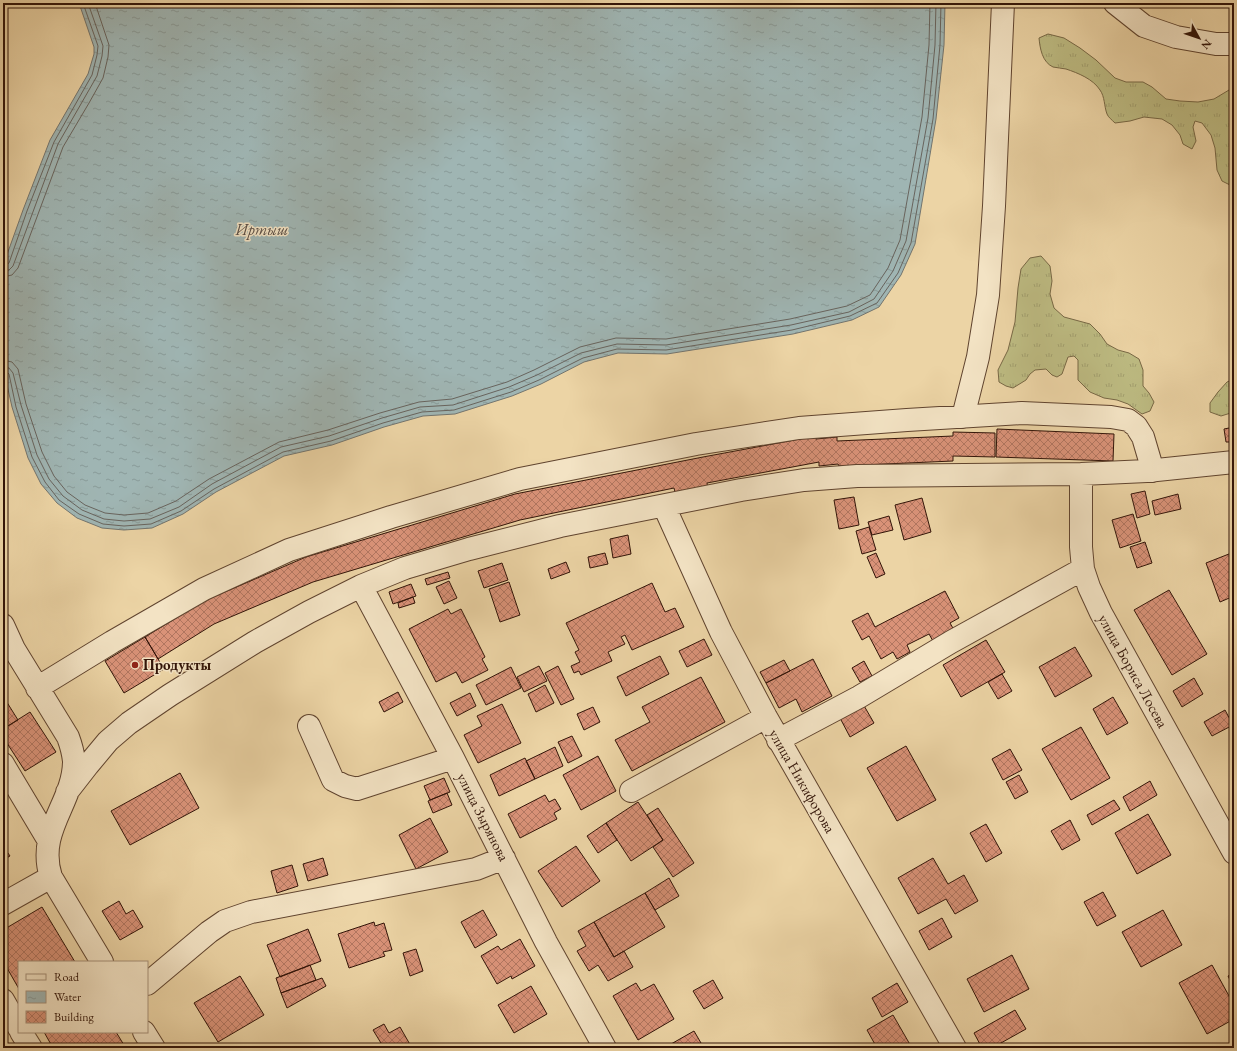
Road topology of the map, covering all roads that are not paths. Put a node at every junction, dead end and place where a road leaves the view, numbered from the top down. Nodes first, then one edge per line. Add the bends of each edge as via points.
1 (1003, 3) edge
2 (1115, 3) edge
3 (1234, 44) edge
4 (963, 417) junction
5 (1234, 462) edge
6 (1153, 471) junction
7 (1081, 474) junction
8 (664, 506) junction
9 (1083, 569) junction
10 (361, 586) junction
11 (3, 625) edge
12 (37, 688) junction
13 (766, 717) junction
14 (309, 726) dead end
15 (778, 740) junction
16 (453, 758) junction
17 (3, 764) edge
18 (631, 791) dead end
19 (68, 792) junction
20 (49, 841) junction
21 (1234, 853) edge
22 (504, 858) junction
23 (51, 877) junction
24 (3, 904) edge
25 (101, 961) edge
26 (148, 983) edge
27 (4, 1004) edge
28 (18, 1026) edge
29 (22, 1033) edge
30 (145, 1033) edge
31 (31, 1048) edge
32 (154, 1048) edge
33 (605, 1048) edge
34 (954, 1048) edge

1 - 4 street via 988,295 978,358
2 - 3 street via 1144,26 1176,37 1216,44
4 - 6 street via 1022,413 1128,420 1143,436
4 - 12 street via 799,428 696,444 520,479 289,550 204,589
5 - 6 street
6 - 7 street
7 - 8 street via 857,476 804,480
7 - 9 street, улица Бориса Лосева
8 - 10 street via 560,526 470,548 405,568
8 - 13 street, улица Никифорова via 721,632
9 - 15 street via 950,642 859,697
9 - 21 street, улица Бориса Лосева via 1101,613
10 - 16 street, улица Зырянова
10 - 19 street via 256,642 129,722 108,741
11 - 12 street
12 - 19 street via 68,737 72,749 74,761
13 - 15 street, улица Никифорова
13 - 18 street
14 - 16 street via 333,780 358,789
15 - 34 street, улица Никифорова
16 - 22 street, улица Зырянова
17 - 20 street
19 - 20 street via 53,824
20 - 23 street via 47,855
22 - 26 street via 476,869 251,912 225,921
22 - 33 street, улица Зырянова via 546,942
23 - 24 street
23 - 25 street
27 - 28 street
29 - 31 street
30 - 32 street

